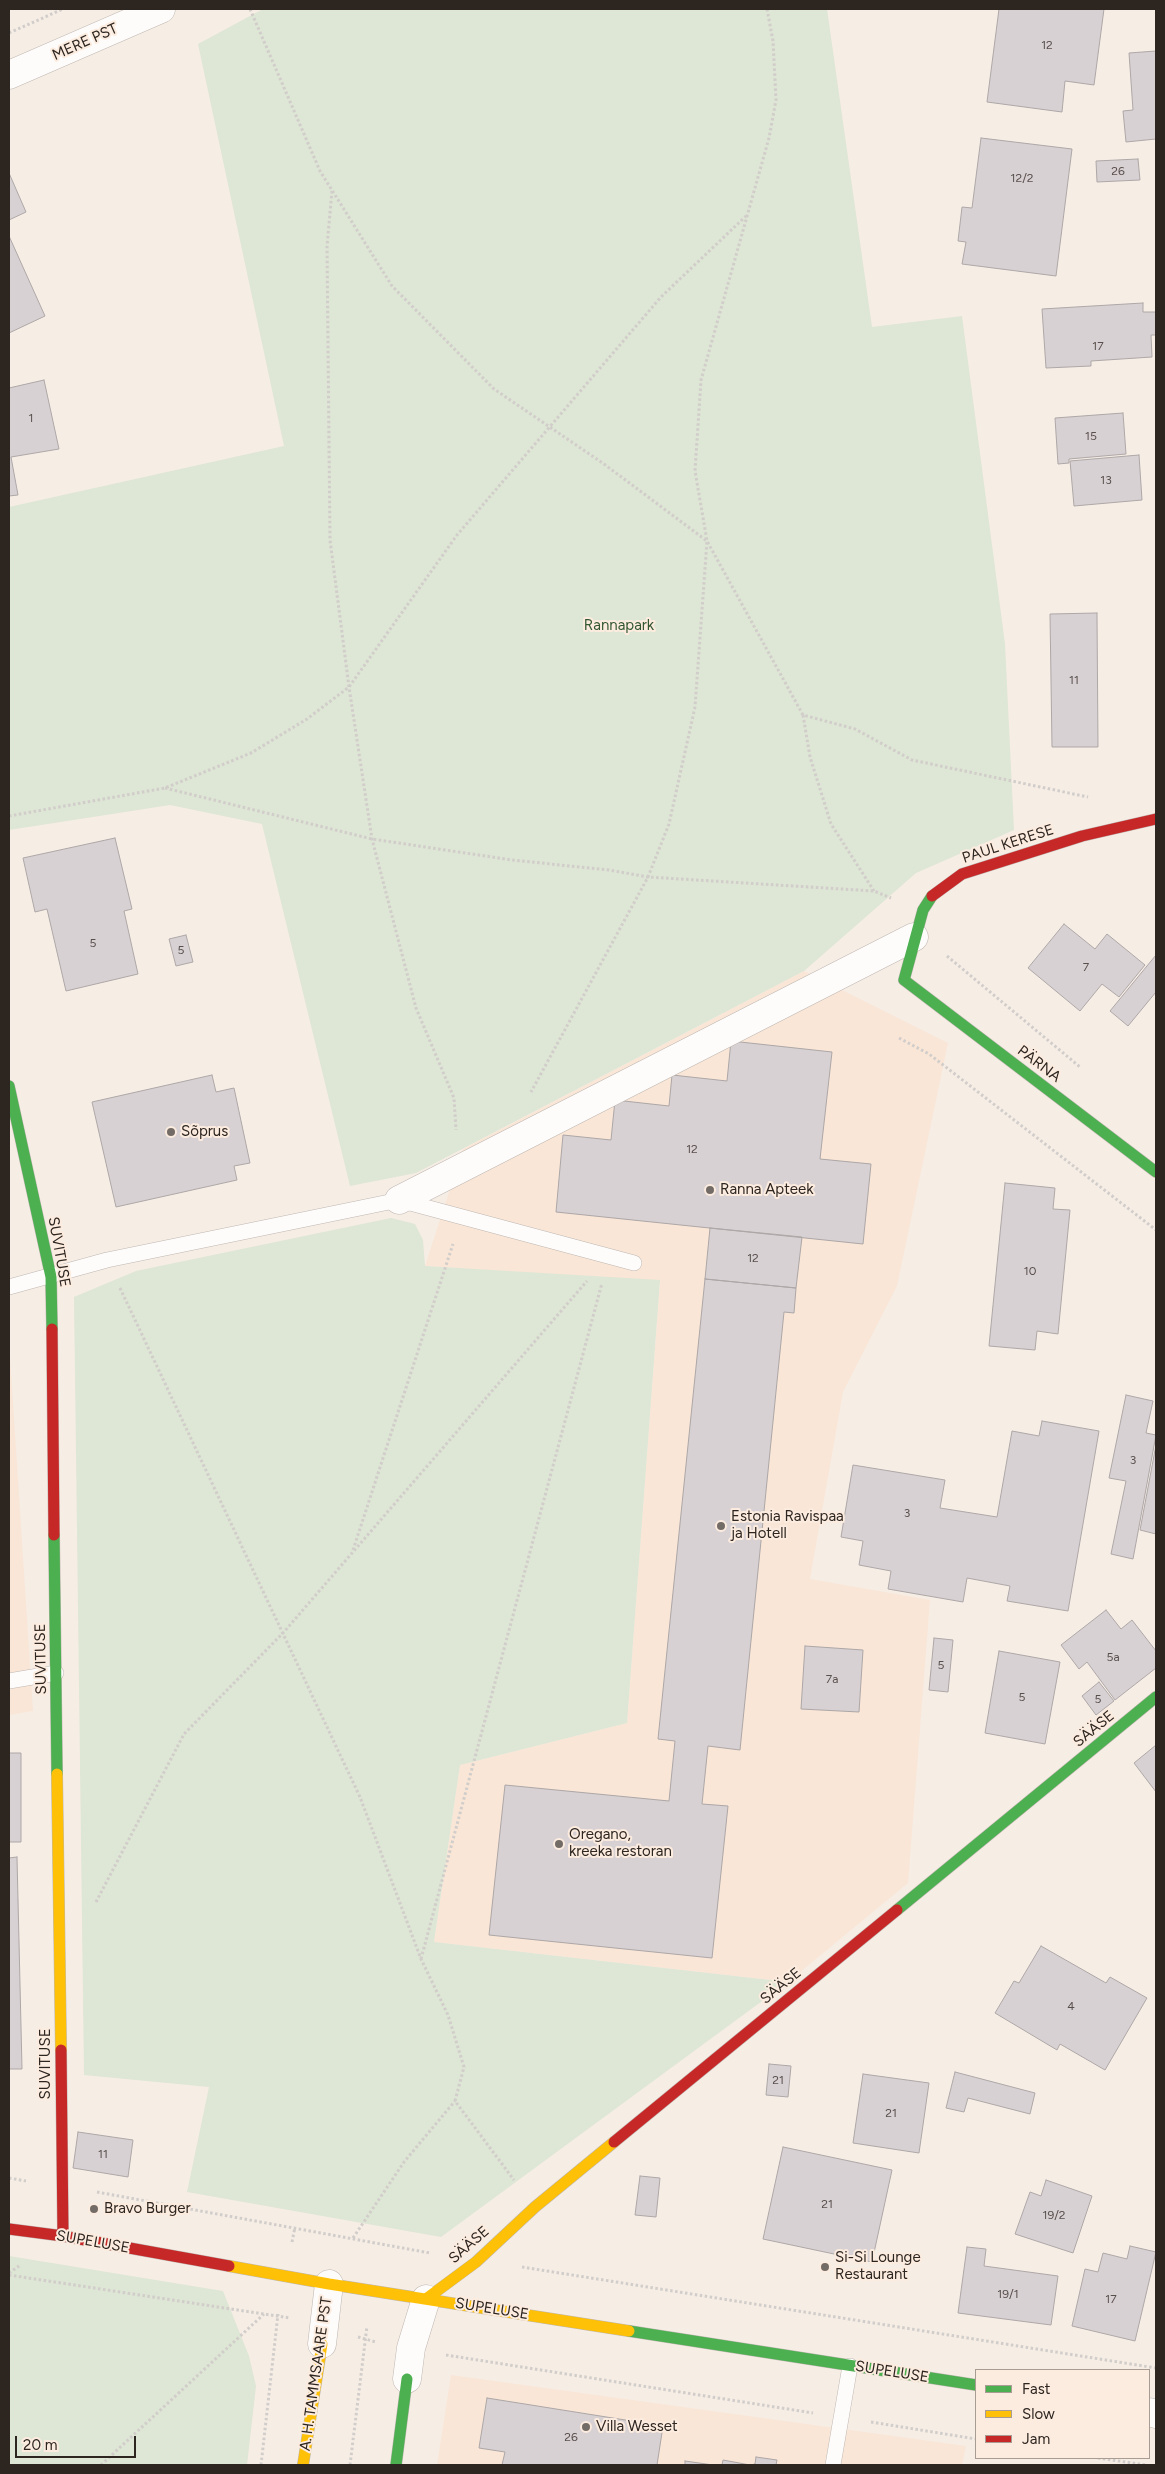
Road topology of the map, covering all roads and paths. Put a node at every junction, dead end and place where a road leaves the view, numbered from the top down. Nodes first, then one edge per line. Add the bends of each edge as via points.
1 (63, 9) edge
2 (161, 9) edge
3 (250, 9) edge
4 (766, 9) edge
5 (9, 33) edge
6 (9, 75) edge
7 (332, 190) junction
8 (746, 216) junction
9 (550, 427) junction
10 (707, 541) junction
11 (349, 687) junction
12 (803, 715) junction
13 (165, 788) junction
14 (1098, 799) dead end
15 (9, 816) edge
16 (1156, 819) edge
17 (372, 839) junction
18 (648, 877) junction
19 (874, 891) junction
20 (923, 910) junction
21 (914, 937) junction
22 (904, 980) joint
23 (899, 1038) dead end
24 (1087, 1072) dead end
25 (9, 1086) edge
26 (528, 1097) dead end
27 (24, 1156) junction
28 (9, 1158) edge
29 (458, 1170) junction
30 (1156, 1172) edge
31 (399, 1200) junction
32 (462, 1219) junction
33 (1156, 1230) edge
34 (609, 1256) junction
35 (106, 1260) junction
36 (634, 1263) dead end
37 (51, 1277) junction
38 (9, 1287) edge
39 (353, 1550) junction
40 (283, 1633) junction
41 (56, 1673) junction
42 (9, 1681) edge
43 (1156, 1697) edge
44 (92, 1908) dead end
45 (421, 1959) junction
46 (455, 2101) junction
47 (9, 2178) edge
48 (62, 2186) junction
49 (535, 2207) junction
50 (9, 2229) edge
51 (63, 2236) junction
52 (353, 2238) junction
53 (476, 2262) junction
54 (9, 2275) edge
55 (329, 2284) junction
56 (372, 2290) junction
57 (426, 2299) junction
58 (264, 2314) junction
59 (322, 2344) joint
60 (486, 2362) dead end
61 (850, 2366) junction
62 (1156, 2368) edge
63 (407, 2379) joint
64 (975, 2385) edge
65 (841, 2417) junction
66 (975, 2439) edge
67 (1105, 2459) edge
68 (101, 2465) edge
69 (261, 2465) edge
70 (303, 2465) edge
71 (350, 2465) edge
72 (396, 2465) edge
73 (833, 2465) edge
74 (1146, 2465) edge

1 - 5 path
2 - 6 street, MERE PST
3 - 7 path via 320,171
4 - 8 path via 774,40 776,100 769,138
7 - 9 path via 392,286 494,389
7 - 11 path via 327,246 330,540
8 - 9 path via 661,297
8 - 10 path via 701,380 695,471
9 - 10 path
9 - 11 path via 457,536
10 - 12 path
10 - 18 path via 695,707 669,824
11 - 13 path via 307,719 251,753
11 - 17 path
12 - 14 path via 855,729 912,760
12 - 19 path via 810,757 831,824
13 - 15 path
13 - 17 path
16 - 20 street, PAUL KERESE via 1082,836 987,864 962,874 934,894
17 - 18 path
17 - 29 path via 416,1008 454,1098
18 - 19 path
18 - 26 path
19 - 20 path
20 - 21 street, PAUL KERESE
20 - 24 path via 948,960
21 - 22 street, PAUL KERESE
21 - 29 street
22 - 30 street, PÄRNA
23 - 33 path via 929,1054
25 - 27 street, SUVITUSE
27 - 28 lane
27 - 37 street, SUVITUSE
29 - 31 street
31 - 32 lane
31 - 35 lane
32 - 34 lane
32 - 39 path
34 - 36 lane
34 - 39 path
34 - 45 path
35 - 37 lane
35 - 40 path
37 - 38 lane
37 - 41 street, SUVITUSE
39 - 40 path
40 - 44 path via 184,1734
40 - 45 path via 360,1797
41 - 42 lane
41 - 48 street, SUVITUSE
43 - 49 street, SÄÄSE
45 - 46 path via 448,2015 464,2067
46 - 49 path
46 - 52 path via 404,2162
47 - 48 path
48 - 51 street, SUVITUSE
48 - 52 path
49 - 53 street, SÄÄSE
50 - 51 street, SUPELUSE
51 - 55 street, SUPELUSE
52 - 53 path
53 - 57 street, SÄÄSE
53 - 62 path via 532,2268
54 - 58 path
55 - 56 street, SUPELUSE
55 - 59 street, A. H. TAMMSAARE PST
56 - 57 street, SUPELUSE
56 - 71 path
57 - 61 street, SUPELUSE
57 - 63 street via 411,2348
58 - 68 path
58 - 69 path via 278,2316
59 - 70 street, A. H. TAMMSAARE PST
60 - 65 path
61 - 64 street, SUPELUSE
61 - 65 lane
63 - 72 street
65 - 66 path
65 - 73 lane
67 - 74 path

